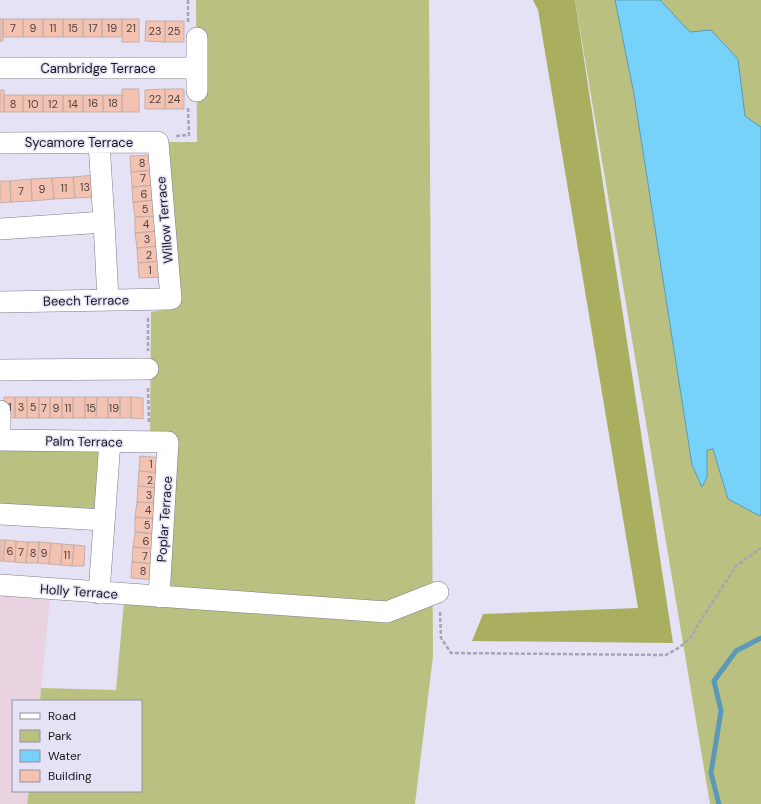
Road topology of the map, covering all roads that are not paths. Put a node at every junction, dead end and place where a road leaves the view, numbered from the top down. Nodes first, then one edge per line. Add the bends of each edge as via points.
1 (197, 38) dead end
2 (0, 68) edge
3 (197, 68) junction
4 (197, 91) dead end
5 (158, 142) joint
6 (0, 143) edge
7 (99, 143) junction
8 (104, 222) junction
9 (0, 228) edge
10 (171, 299) joint
11 (108, 300) junction
12 (0, 302) edge
13 (148, 369) dead end
14 (0, 370) edge
15 (0, 411) edge
16 (0, 440) edge
17 (110, 441) junction
18 (168, 442) joint
19 (0, 514) edge
20 (104, 520) junction
21 (0, 586) edge
22 (99, 592) junction
23 (438, 592) road end
24 (159, 597) junction

1 - 3 street
2 - 3 street, Cambridge Terrace
3 - 4 street
5 - 7 street, Sycamore Terrace
5 - 10 street, Willow Terrace
6 - 7 street, Sycamore Terrace
7 - 8 street
8 - 9 street
8 - 11 street
10 - 11 street, Beech Terrace
11 - 12 street, Beech Terrace
13 - 14 street
15 - 16 street
16 - 17 street, Palm Terrace
17 - 18 street, Palm Terrace
17 - 20 street
18 - 24 street, Poplar Terrace
19 - 20 street
20 - 22 street
21 - 22 street, Holly Terrace
22 - 24 street, Holly Terrace
23 - 24 street, Holly Terrace via 387,612

